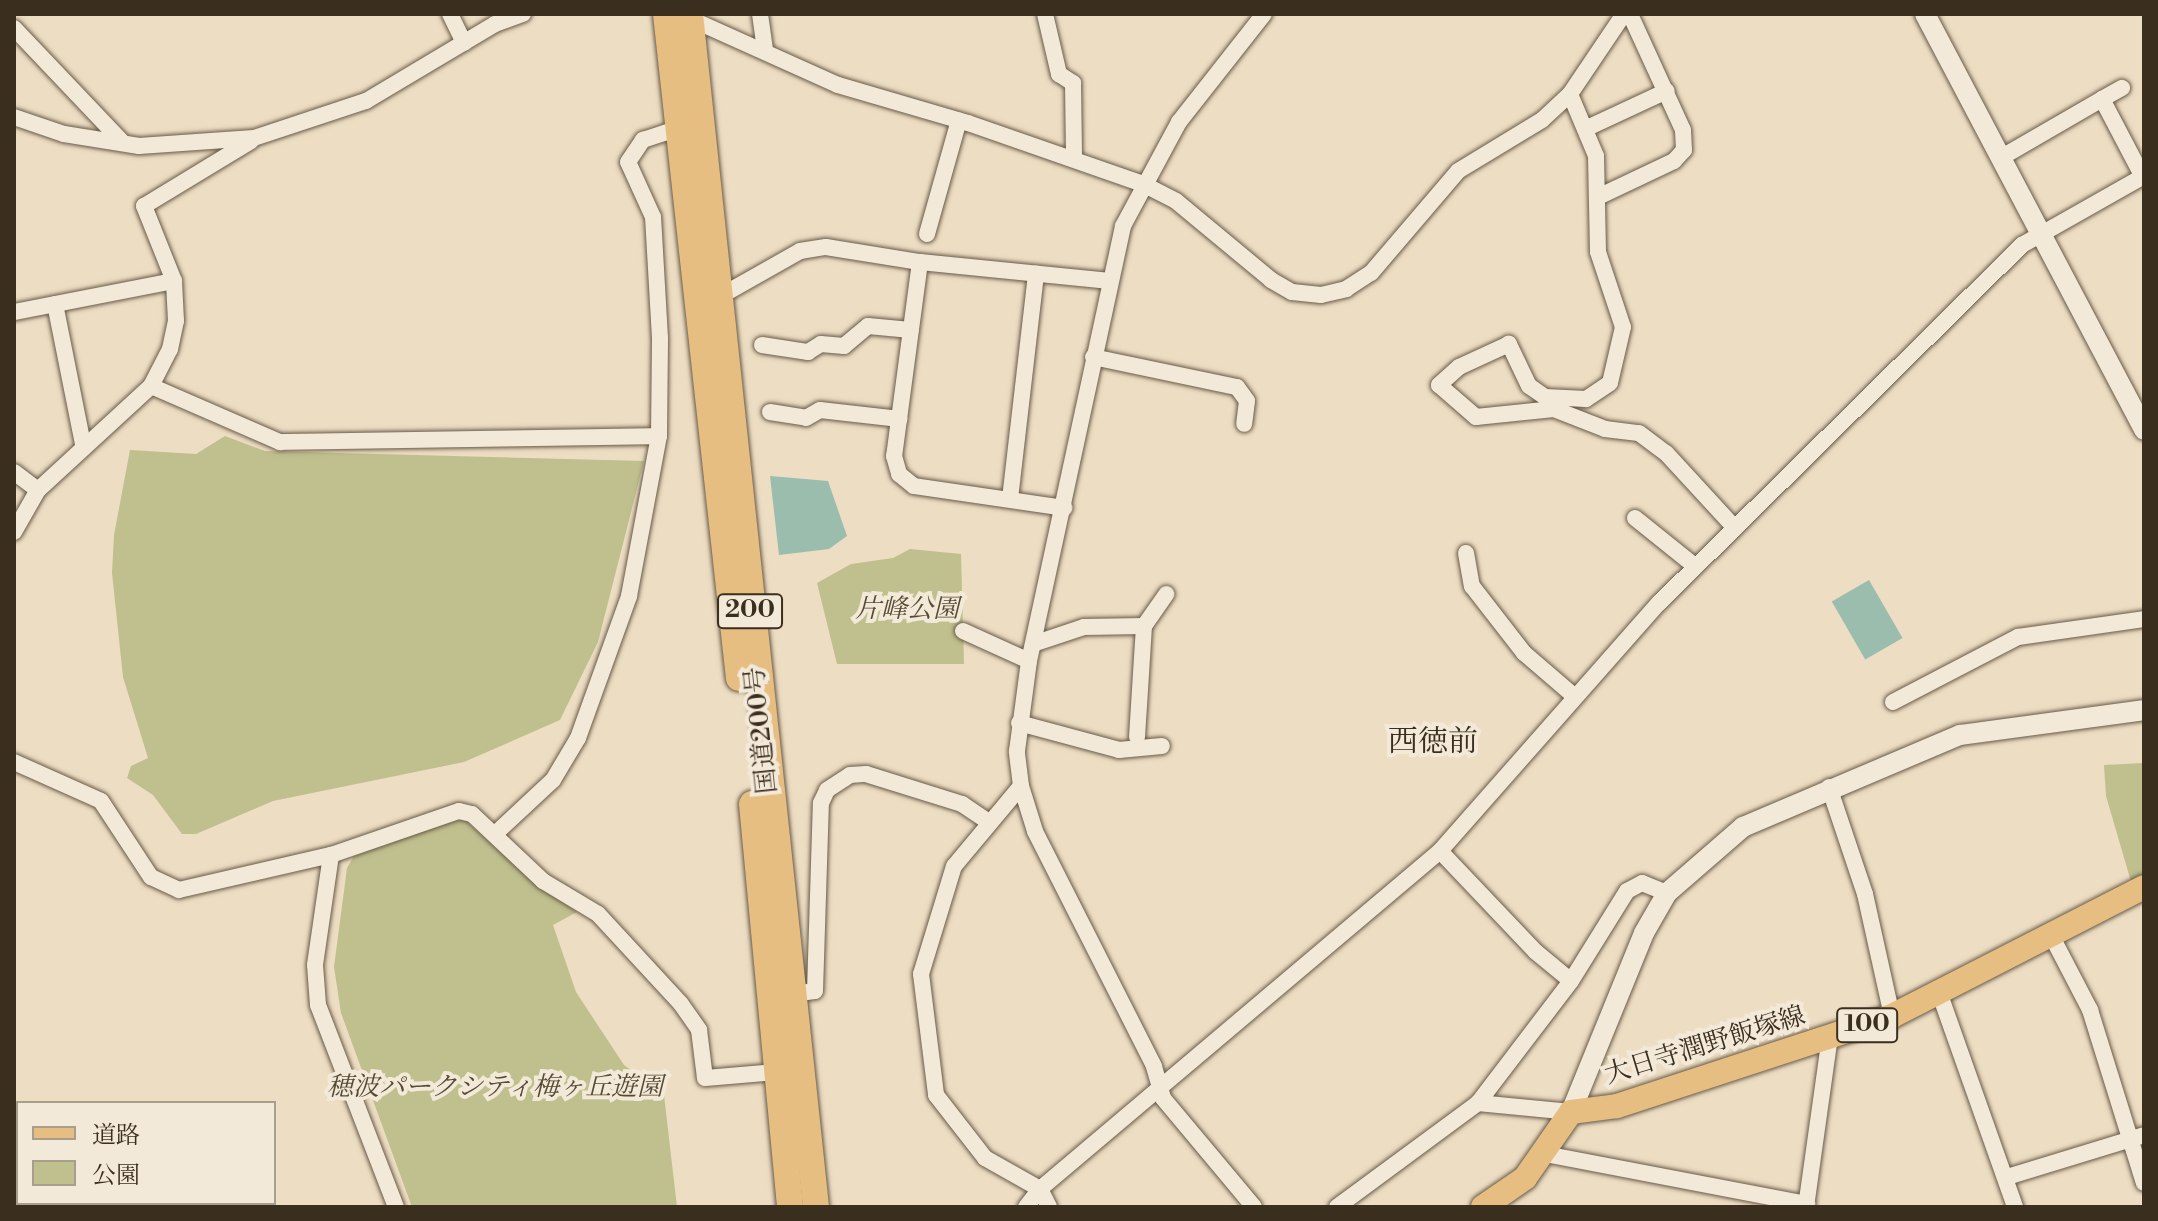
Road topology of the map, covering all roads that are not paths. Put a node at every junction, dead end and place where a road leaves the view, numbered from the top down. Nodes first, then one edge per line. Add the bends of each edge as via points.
1 (450, 14) edge
2 (523, 14) edge
3 (760, 14) edge
4 (1045, 14) edge
5 (1264, 14) edge
6 (1624, 14) edge
7 (1630, 14) edge
8 (1925, 14) edge
9 (1939, 14) edge
10 (682, 16) edge
11 (14, 28) edge
12 (1937, 37) junction
13 (464, 43) junction
14 (765, 51) junction
15 (2122, 88) dead end
16 (1667, 91) junction
17 (1570, 94) junction
18 (2102, 99) junction
19 (14, 117) edge
20 (959, 120) junction
21 (689, 126) junction
22 (1585, 129) junction
23 (254, 138) junction
24 (123, 143) junction
25 (2002, 157) junction
26 (1074, 158) junction
27 (2144, 176) edge
28 (1143, 184) junction
29 (1598, 197) junction
30 (2042, 232) junction
31 (927, 234) dead end
32 (920, 262) junction
33 (1036, 273) junction
34 (174, 281) junction
35 (1110, 281) junction
36 (717, 298) junction
37 (55, 304) junction
38 (14, 312) edge
39 (911, 330) junction
40 (762, 345) dead end
41 (1093, 357) junction
42 (151, 386) junction
43 (770, 412) dead end
44 (899, 419) junction
45 (1244, 424) dead end
46 (2144, 430) edge
47 (659, 436) junction
48 (83, 444) junction
49 (14, 472) edge
50 (38, 490) junction
51 (1010, 499) junction
52 (1064, 508) junction
53 (1635, 518) dead end
54 (1734, 527) junction
55 (14, 532) edge
56 (1466, 553) dead end
57 (1695, 566) junction
58 (1166, 594) dead end
59 (2144, 619) edge
60 (1144, 626) junction
61 (963, 631) dead end
62 (1033, 644) junction
63 (1029, 661) junction
64 (1574, 696) junction
65 (1893, 702) dead end
66 (2144, 710) edge
67 (1019, 723) junction
68 (1137, 737) dead end
69 (1162, 746) dead end
70 (14, 762) edge
71 (1021, 786) junction
72 (1829, 787) junction
73 (989, 822) junction
74 (495, 834) junction
75 (1440, 851) junction
76 (331, 855) junction
77 (2144, 887) edge
78 (1667, 893) junction
79 (2050, 933) junction
80 (1571, 981) junction
81 (1939, 992) junction
82 (791, 994) junction
83 (1892, 1016) junction
84 (1830, 1037) junction
85 (777, 1072) junction
86 (1159, 1087) junction
87 (1478, 1103) junction
88 (1571, 1112) junction
89 (2137, 1138) edge
90 (1545, 1154) junction
91 (2007, 1177) junction
92 (2144, 1183) edge
93 (1040, 1189) junction
94 (1806, 1205) edge
95 (396, 1207) edge
96 (790, 1207) edge
97 (816, 1207) edge
98 (1026, 1207) edge
99 (1049, 1207) edge
100 (1254, 1207) edge
101 (1337, 1207) edge
102 (1483, 1207) edge
103 (2015, 1207) edge

1 - 13 street
2 - 13 street
3 - 14 street
4 - 26 street via 1059,74 1073,83
5 - 28 street via 1179,122
6 - 17 street
7 - 16 street
8 - 12 street
9 - 12 street
10 - 14 street
10 - 21 highway, 国道200号 / 200
11 - 24 street
12 - 25 street
13 - 23 street via 366,101
14 - 20 street via 838,85
15 - 18 street
16 - 22 street
16 - 29 street via 1683,130 1681,156
17 - 22 street
17 - 28 street via 1542,120 1458,171 1371,273 1346,289 1321,295 1292,292 1271,280 1176,201
18 - 25 street
18 - 27 street
19 - 24 street via 64,134
20 - 26 street
20 - 31 street
21 - 36 highway, 国道200号 / 200
21 - 47 street via 643,140 628,162 653,217
21 - 85 highway, 国道200号 / 200
22 - 29 street via 1600,171
23 - 24 street via 157,147
23 - 34 street via 144,206
25 - 30 street
26 - 28 street
27 - 30 street
28 - 35 street via 1123,226
29 - 54 street via 1598,252 1623,327 1610,383 1586,399 1545,397 1529,386 1509,344 1459,367 1439,385 1476,417 1554,409 1605,429 1649,437
30 - 46 street
30 - 54 street via 2022,245
32 - 33 street
32 - 36 street via 813,249 786,257
32 - 39 street
33 - 35 street
33 - 51 street
34 - 37 street
34 - 42 street via 174,336
35 - 41 street
36 - 82 highway, 国道200号 / 200
37 - 38 street
37 - 48 street
39 - 40 street via 868,326 844,346 821,344 808,352
39 - 44 street
41 - 45 street via 1237,387 1247,401
41 - 52 street
42 - 47 street via 280,442
42 - 48 street
43 - 44 street via 806,418 820,410
44 - 51 street via 894,456 904,481
47 - 74 street via 629,596 578,738 553,780
48 - 50 street
49 - 50 street
50 - 55 street
51 - 52 street
52 - 62 street
53 - 57 street
54 - 57 street
56 - 64 street via 1472,586 1524,653
57 - 64 street
58 - 60 street
59 - 65 street via 2018,637
60 - 62 street via 1084,627
60 - 68 street
61 - 63 street
62 - 63 street
63 - 67 street
64 - 75 street
66 - 72 street via 1960,735
67 - 69 street via 1119,750
67 - 71 street
70 - 76 street via 101,801 163,887 179,890
71 - 73 street
71 - 86 street via 1053,870 1154,1066
72 - 78 street via 1743,827
72 - 83 street via 1865,894
73 - 82 street via 962,804 866,774 850,775 827,790 821,803 815,991
73 - 93 street via 954,866 925,949 921,974 936,1095 985,1158
74 - 76 street via 472,814 459,811
74 - 85 street via 543,881 598,914 681,1004 699,1030 705,1078
75 - 80 street via 1536,952
75 - 86 street
76 - 95 street via 315,965 318,1005
77 - 79 main road, 大日寺潤野飯塚線 / 100
78 - 80 street via 1642,883 1627,891
78 - 88 street via 1644,933
79 - 81 main road, 大日寺潤野飯塚線 / 100
79 - 89 street via 2090,1010
80 - 87 street
81 - 83 main road, 大日寺潤野飯塚線 / 100
81 - 91 street
82 - 97 highway, 国道200号 / 200
83 - 84 main road, 大日寺潤野飯塚線 / 100
84 - 88 main road, 大日寺潤野飯塚線 / 100 via 1617,1106
84 - 94 street
85 - 96 highway, 国道200号 / 200
86 - 93 street
86 - 100 street via 1168,1107
87 - 88 street
87 - 101 street
88 - 90 main road
89 - 91 street
89 - 92 street
90 - 94 street
90 - 102 main road via 1512,1190
91 - 103 street
93 - 98 street
93 - 99 street

